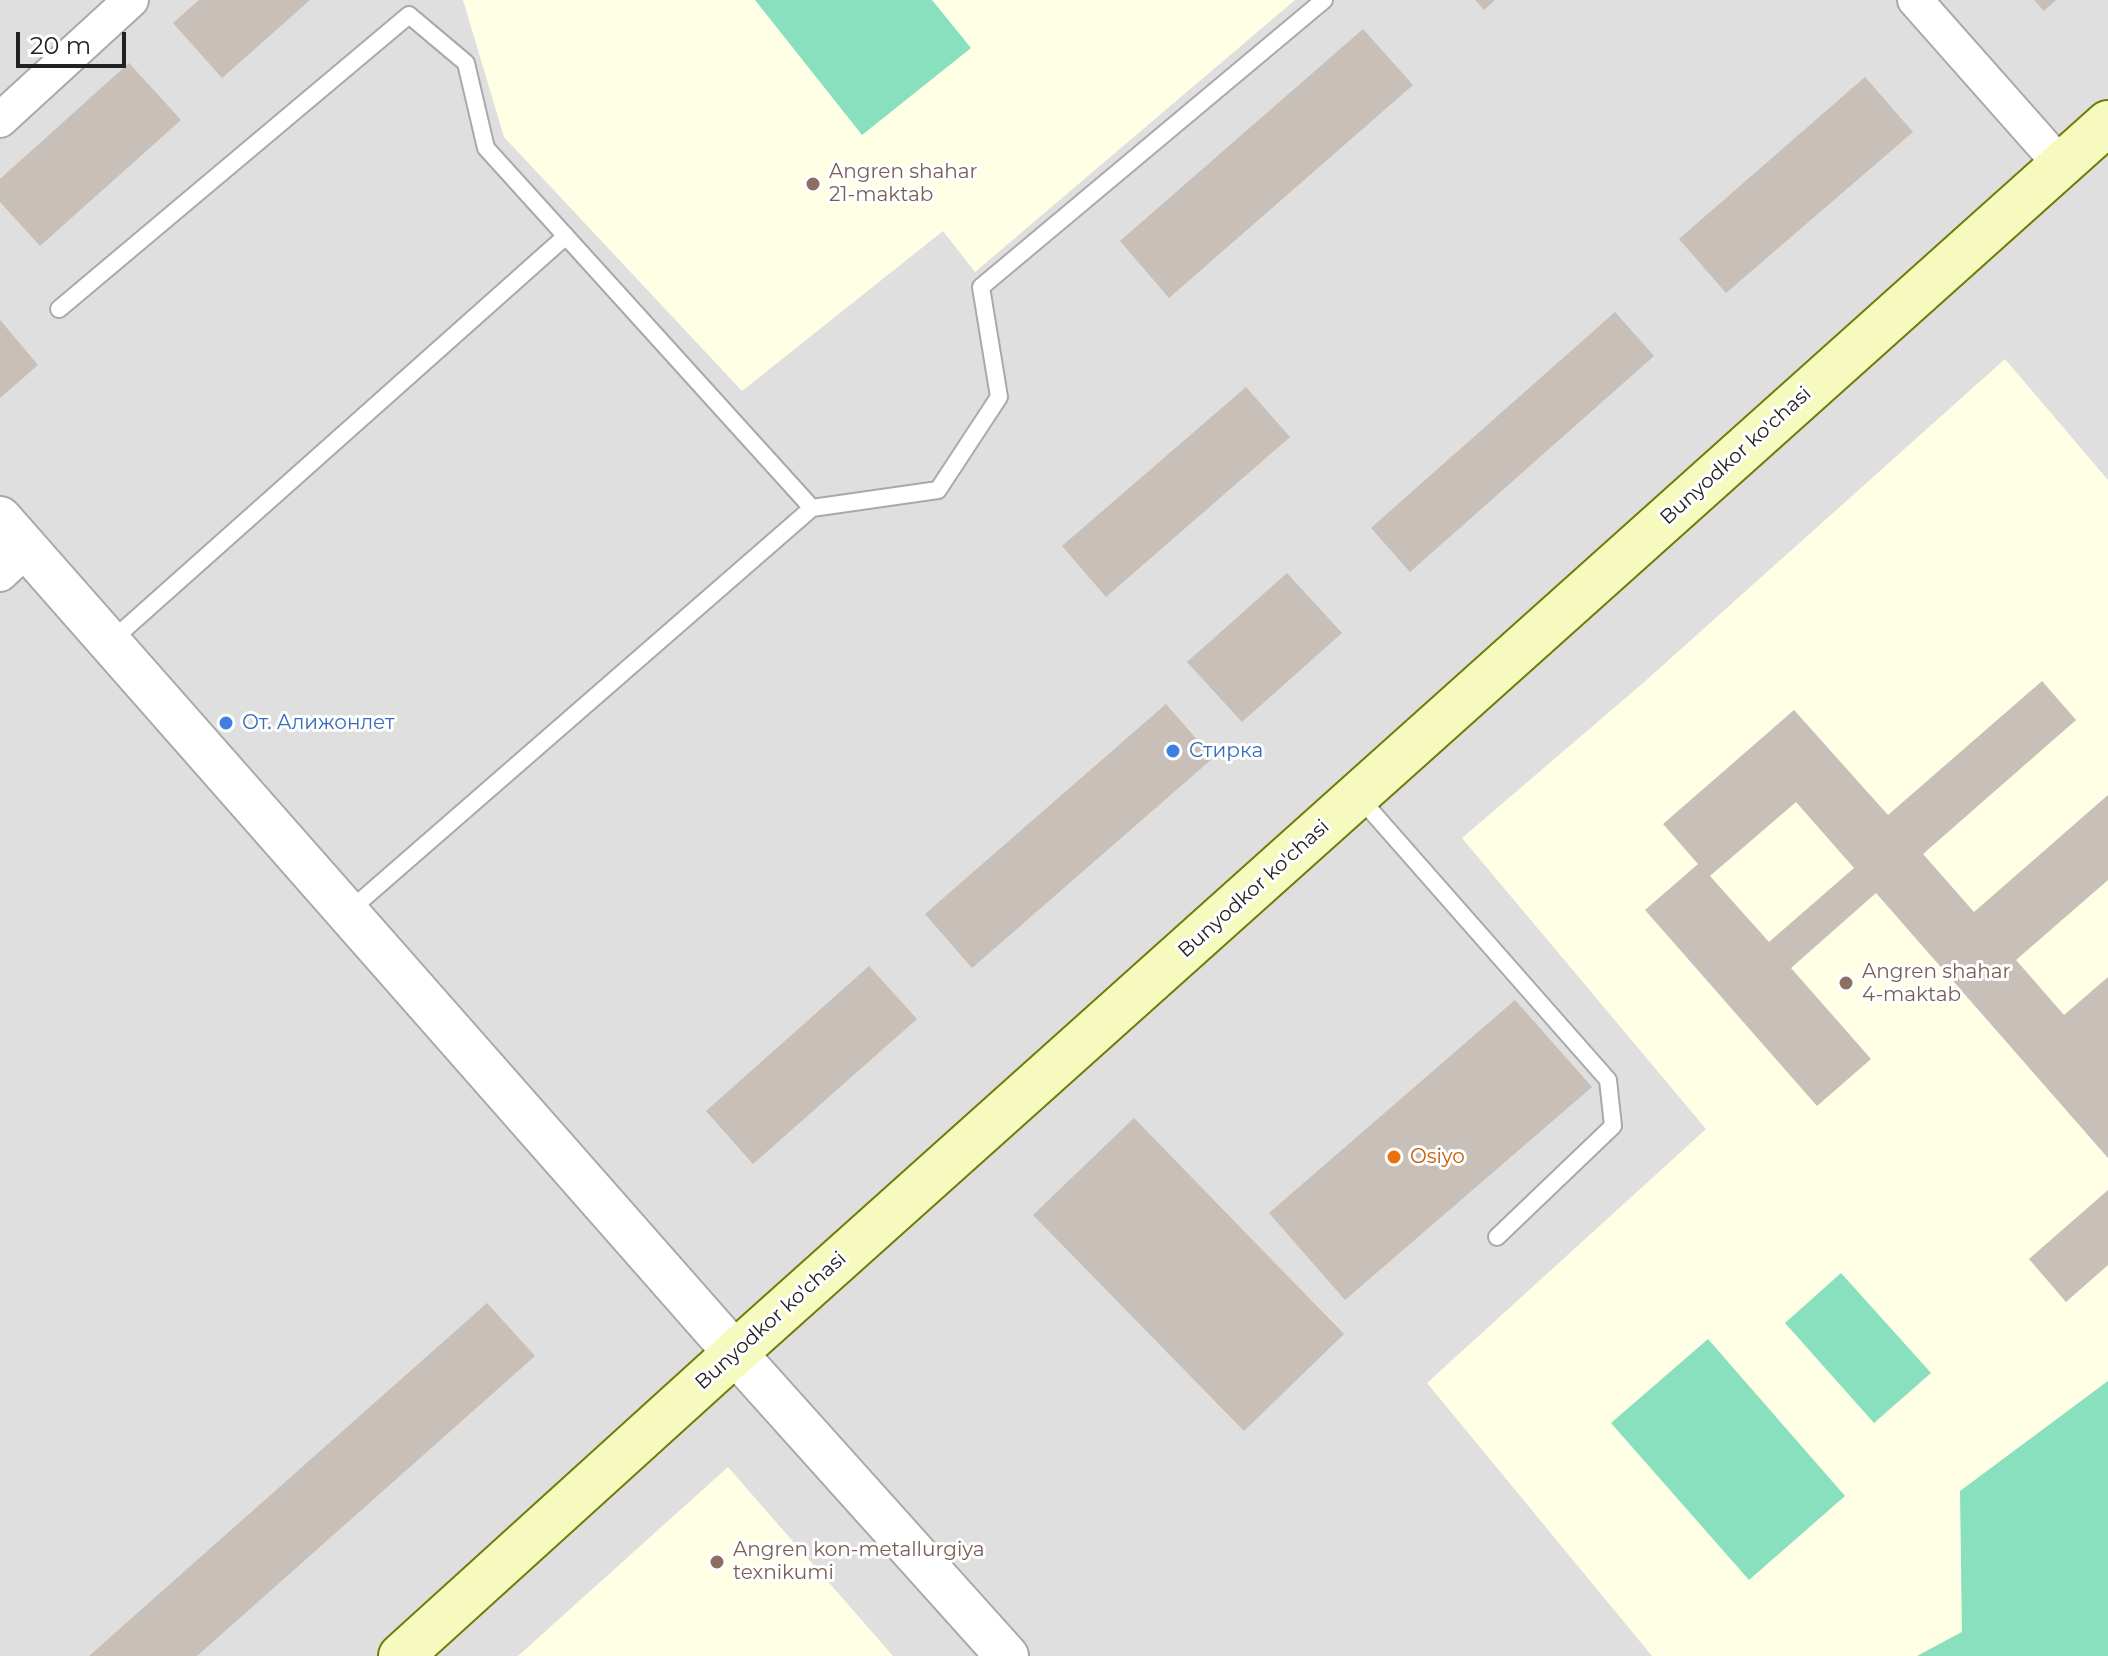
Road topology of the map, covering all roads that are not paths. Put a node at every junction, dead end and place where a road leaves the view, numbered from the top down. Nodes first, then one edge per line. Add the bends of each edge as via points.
1 (131, 0) edge
2 (1324, 0) edge
3 (1915, 0) edge
4 (0, 120) edge
5 (2108, 123) edge
6 (2061, 165) junction
7 (566, 236) junction
8 (59, 309) dead end
9 (812, 508) junction
10 (0, 518) edge
11 (14, 562) edge
12 (110, 643) junction
13 (1357, 796) junction
14 (347, 913) junction
15 (1497, 1237) dead end
16 (735, 1353) junction
17 (401, 1656) edge
18 (1007, 1656) edge

1 - 4 street
2 - 9 lane via 981,287 999,397 938,490
3 - 6 street
5 - 6 main road, Bunyodkor ko'chasi
6 - 13 main road, Bunyodkor ko'chasi
7 - 8 lane via 486,148 466,63 409,15
7 - 9 lane
7 - 12 lane
9 - 14 lane
10 - 11 street
11 - 12 street
12 - 14 street
13 - 15 lane via 1608,1080 1613,1126
13 - 16 main road, Bunyodkor ko'chasi
14 - 16 street
16 - 17 main road, Bunyodkor ko'chasi
16 - 18 street

